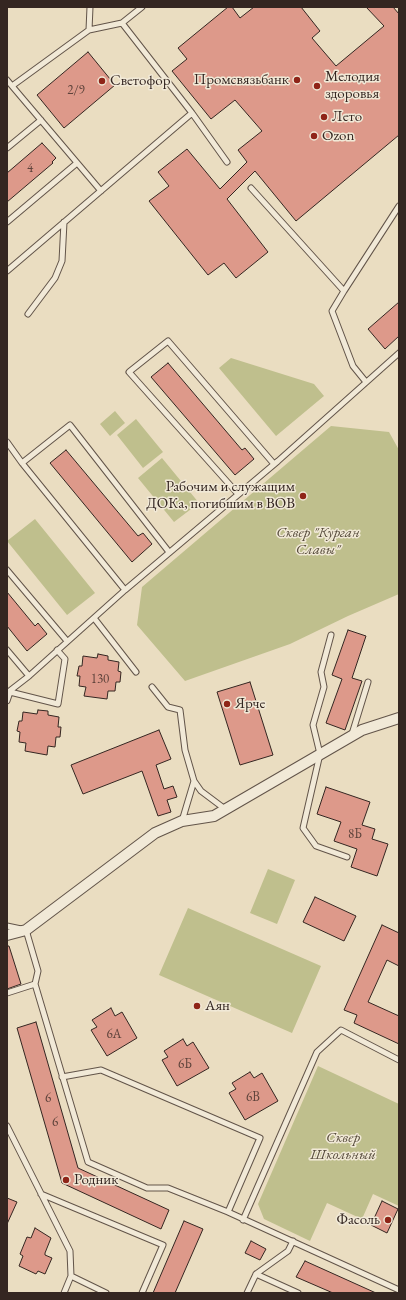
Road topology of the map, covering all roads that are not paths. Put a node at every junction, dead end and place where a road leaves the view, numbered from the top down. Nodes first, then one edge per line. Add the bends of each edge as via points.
1 (90, 7) edge
2 (142, 7) edge
3 (122, 23) junction
4 (89, 30) junction
5 (7, 80) edge
6 (12, 86) junction
7 (192, 113) junction
8 (40, 120) junction
9 (7, 148) edge
10 (227, 162) dead end
11 (77, 163) junction
12 (251, 188) dead end
13 (100, 191) junction
14 (399, 206) edge
15 (7, 222) edge
16 (64, 222) junction
17 (8, 267) edge
18 (344, 291) junction
19 (28, 314) dead end
20 (399, 353) edge
21 (366, 382) junction
22 (7, 442) edge
23 (22, 463) junction
24 (274, 464) junction
25 (238, 494) junction
26 (169, 552) junction
27 (7, 570) edge
28 (125, 590) junction
29 (94, 618) junction
30 (331, 635) dead end
31 (67, 641) junction
32 (7, 650) edge
33 (57, 650) junction
34 (136, 672) dead end
35 (29, 676) junction
36 (368, 682) dead end
37 (152, 687) dead end
38 (9, 692) edge
39 (7, 702) edge
40 (399, 718) edge
41 (351, 735) junction
42 (320, 754) junction
43 (194, 781) junction
44 (226, 809) junction
45 (182, 821) junction
46 (347, 857) dead end
47 (7, 926) edge
48 (26, 930) junction
49 (7, 935) edge
50 (35, 984) junction
51 (7, 993) edge
52 (399, 1060) edge
53 (62, 1077) junction
54 (7, 1126) edge
55 (41, 1194) junction
56 (228, 1212) junction
57 (243, 1220) junction
58 (293, 1241) junction
59 (256, 1274) junction
60 (71, 1276) junction
61 (399, 1290) edge
62 (64, 1293) edge
63 (106, 1293) edge
64 (142, 1293) edge
65 (247, 1293) edge
66 (298, 1293) edge

1 - 4 lane
2 - 3 lane
3 - 4 lane
3 - 7 lane
4 - 6 lane
5 - 6 lane
6 - 8 lane
7 - 10 lane
7 - 13 lane
8 - 9 lane
8 - 11 lane
11 - 13 lane
11 - 15 lane
12 - 18 lane
13 - 16 lane
14 - 18 lane
16 - 17 lane
16 - 19 lane via 62,261 55,278
18 - 21 lane via 332,311 352,366
20 - 21 lane
21 - 24 lane
22 - 23 lane
23 - 26 lane via 70,424
23 - 28 lane
24 - 25 lane
24 - 25 lane via 168,341 129,372
25 - 26 lane
26 - 28 lane
27 - 31 lane
28 - 29 lane
29 - 31 lane
29 - 34 lane
30 - 42 lane via 321,672 324,687 313,725
31 - 33 lane
32 - 35 lane
33 - 35 lane
33 - 38 lane via 65,659 58,704
35 - 38 lane
36 - 41 lane
37 - 43 lane via 168,707 180,710
38 - 39 lane
40 - 41 street
41 - 42 street
42 - 44 street
42 - 46 lane via 303,828 316,846
43 - 44 lane via 200,791
43 - 45 lane
44 - 45 street via 214,816
45 - 48 street via 156,833
47 - 48 lane
48 - 49 street
48 - 50 lane via 38,971
50 - 51 lane
50 - 53 lane
52 - 57 lane via 341,1030 317,1052
53 - 56 lane via 88,1162 147,1188 168,1188
53 - 56 lane via 101,1070 260,1138
54 - 55 lane
55 - 60 lane via 70,1251
55 - 64 lane via 163,1245
56 - 57 lane
57 - 58 lane
58 - 59 lane via 288,1251
58 - 61 lane
59 - 65 lane
59 - 66 lane
60 - 62 lane
60 - 63 lane

